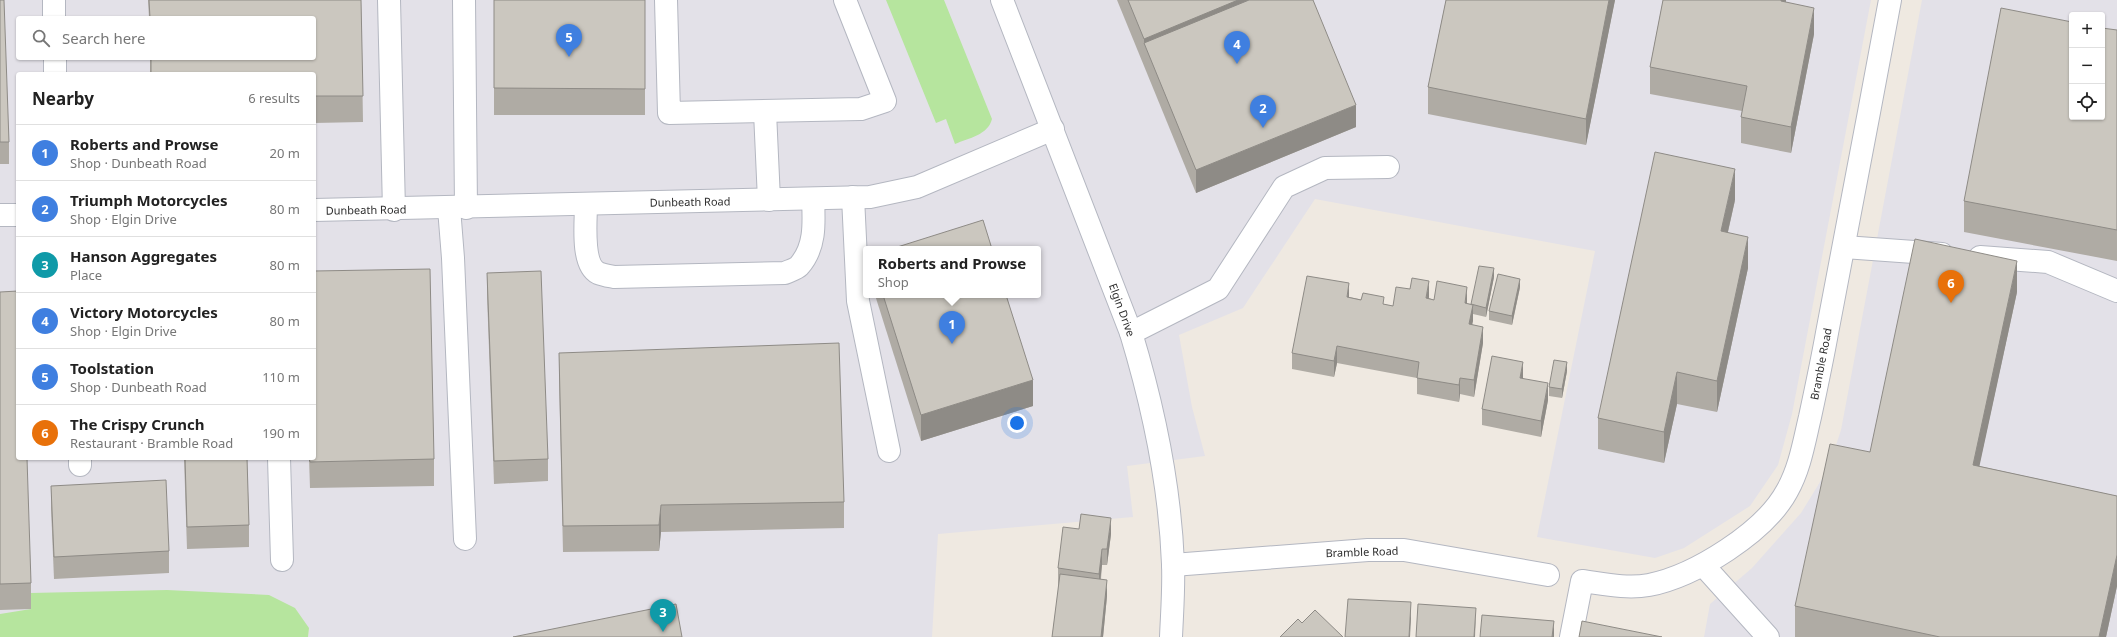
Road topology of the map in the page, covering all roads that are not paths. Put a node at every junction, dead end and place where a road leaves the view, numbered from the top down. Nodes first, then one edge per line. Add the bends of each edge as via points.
1 (54, 0) edge
2 (389, 0) edge
3 (464, 0) edge
4 (666, 0) edge
5 (845, 0) edge
6 (1002, 0) edge
7 (1890, 0) edge
8 (54, 16) edge
9 (55, 60) edge
10 (55, 72) edge
11 (765, 112) junction
12 (1053, 129) junction
13 (1388, 167) dead end
14 (853, 198) junction
15 (813, 199) junction
16 (769, 200) junction
17 (586, 204) junction
18 (457, 208) junction
19 (316, 210) edge
20 (394, 210) junction
21 (0, 215) edge
22 (16, 215) edge
23 (1844, 247) junction
24 (2117, 291) edge
25 (1132, 333) junction
26 (889, 451) dead end
27 (279, 460) edge
28 (465, 539) dead end
29 (282, 560) dead end
30 (1174, 565) junction
31 (1703, 565) junction
32 (1548, 575) dead end
33 (1171, 637) edge
34 (1571, 637) edge
35 (1768, 637) edge

1 - 8 street
2 - 20 street
3 - 18 street
4 - 11 street via 669,113
5 - 11 street via 885,101 861,110
6 - 12 street, Elgin Drive
7 - 23 street, Bramble Road
9 - 10 street
11 - 16 street
12 - 14 street, Dunbeath Road via 917,187
12 - 25 street, Elgin Drive
13 - 25 street via 1325,168 1284,187 1218,289
14 - 15 street, Dunbeath Road
14 - 26 street via 858,301
15 - 16 street, Dunbeath Road
15 - 17 street via 814,225 810,248 798,266 785,273 614,277 599,273 589,265
16 - 17 street, Dunbeath Road
17 - 18 street, Dunbeath Road
18 - 20 street, Dunbeath Road
18 - 28 street via 453,258
19 - 20 street, Dunbeath Road
21 - 22 street
23 - 24 street via 2048,262
23 - 31 street, Bramble Road via 1801,460 1787,492 1768,518
25 - 30 street, Elgin Drive via 1162,456
27 - 29 street
30 - 32 street, Bramble Road via 1361,550 1404,550
30 - 33 street, Elgin Drive
31 - 34 street, Bramble Road via 1675,578 1648,585 1626,587 1582,581
31 - 35 street

